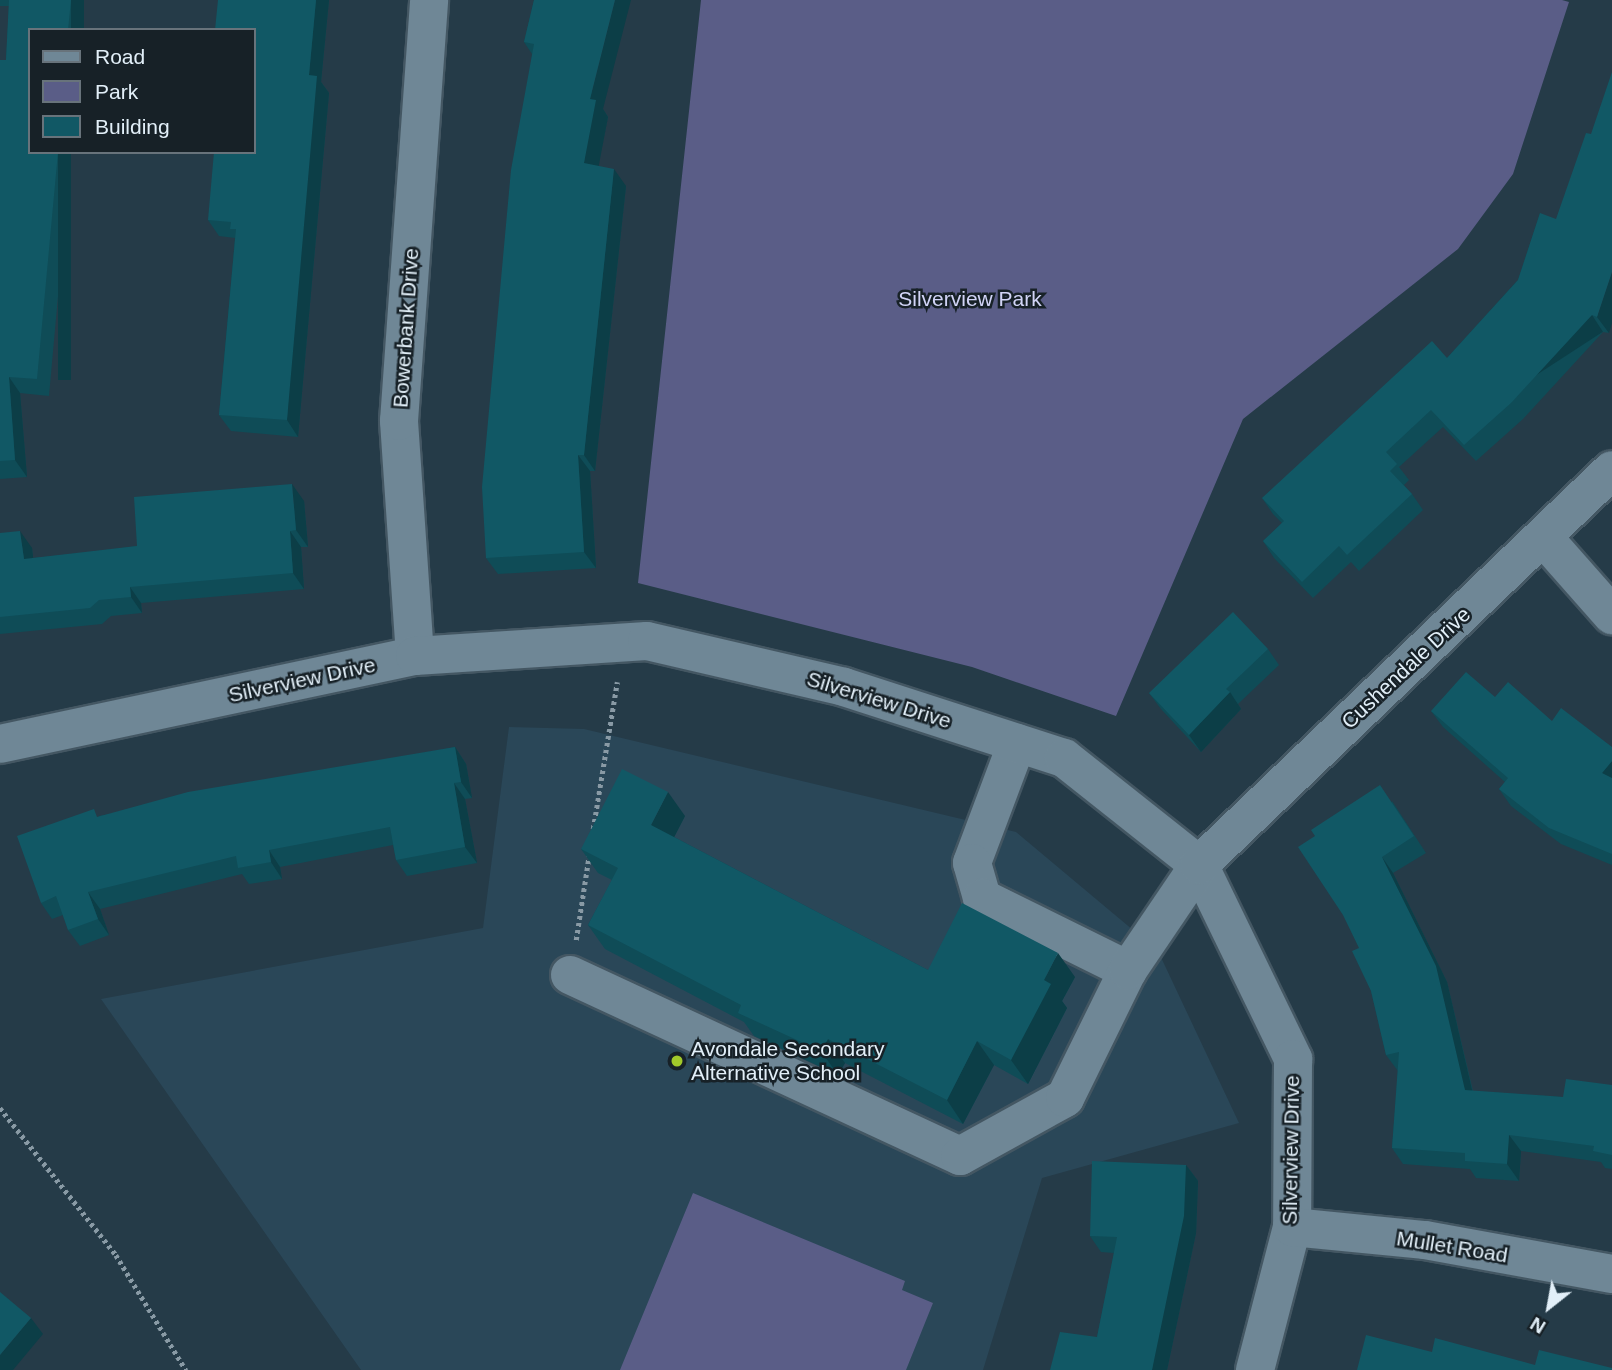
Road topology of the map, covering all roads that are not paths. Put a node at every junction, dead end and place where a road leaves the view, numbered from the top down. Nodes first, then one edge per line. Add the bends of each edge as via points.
1 (429, 0) edge
2 (1612, 470) edge
3 (1544, 538) junction
4 (1612, 615) edge
5 (415, 656) junction
6 (1017, 743) junction
7 (0, 744) edge
8 (1199, 865) junction
9 (1128, 970) junction
10 (570, 975) road end
11 (1292, 1227) junction
12 (1612, 1274) edge
13 (1255, 1370) edge

1 - 5 street, Bowerbank Drive via 399,421
2 - 3 street, Cushendale Drive
3 - 4 street
3 - 8 street, Cushendale Drive
5 - 6 street, Silverview Drive via 647,641 844,687
5 - 7 street, Silverview Drive
6 - 8 street, Silverview Drive via 1064,758
6 - 9 street via 972,863 982,898
8 - 9 street, Cushendale Drive
8 - 11 street, Silverview Drive via 1293,1059
9 - 10 street, Cushendale Drive via 1065,1098 960,1156
11 - 12 street, Mullet Road via 1425,1240
11 - 13 street, Silverview Drive

